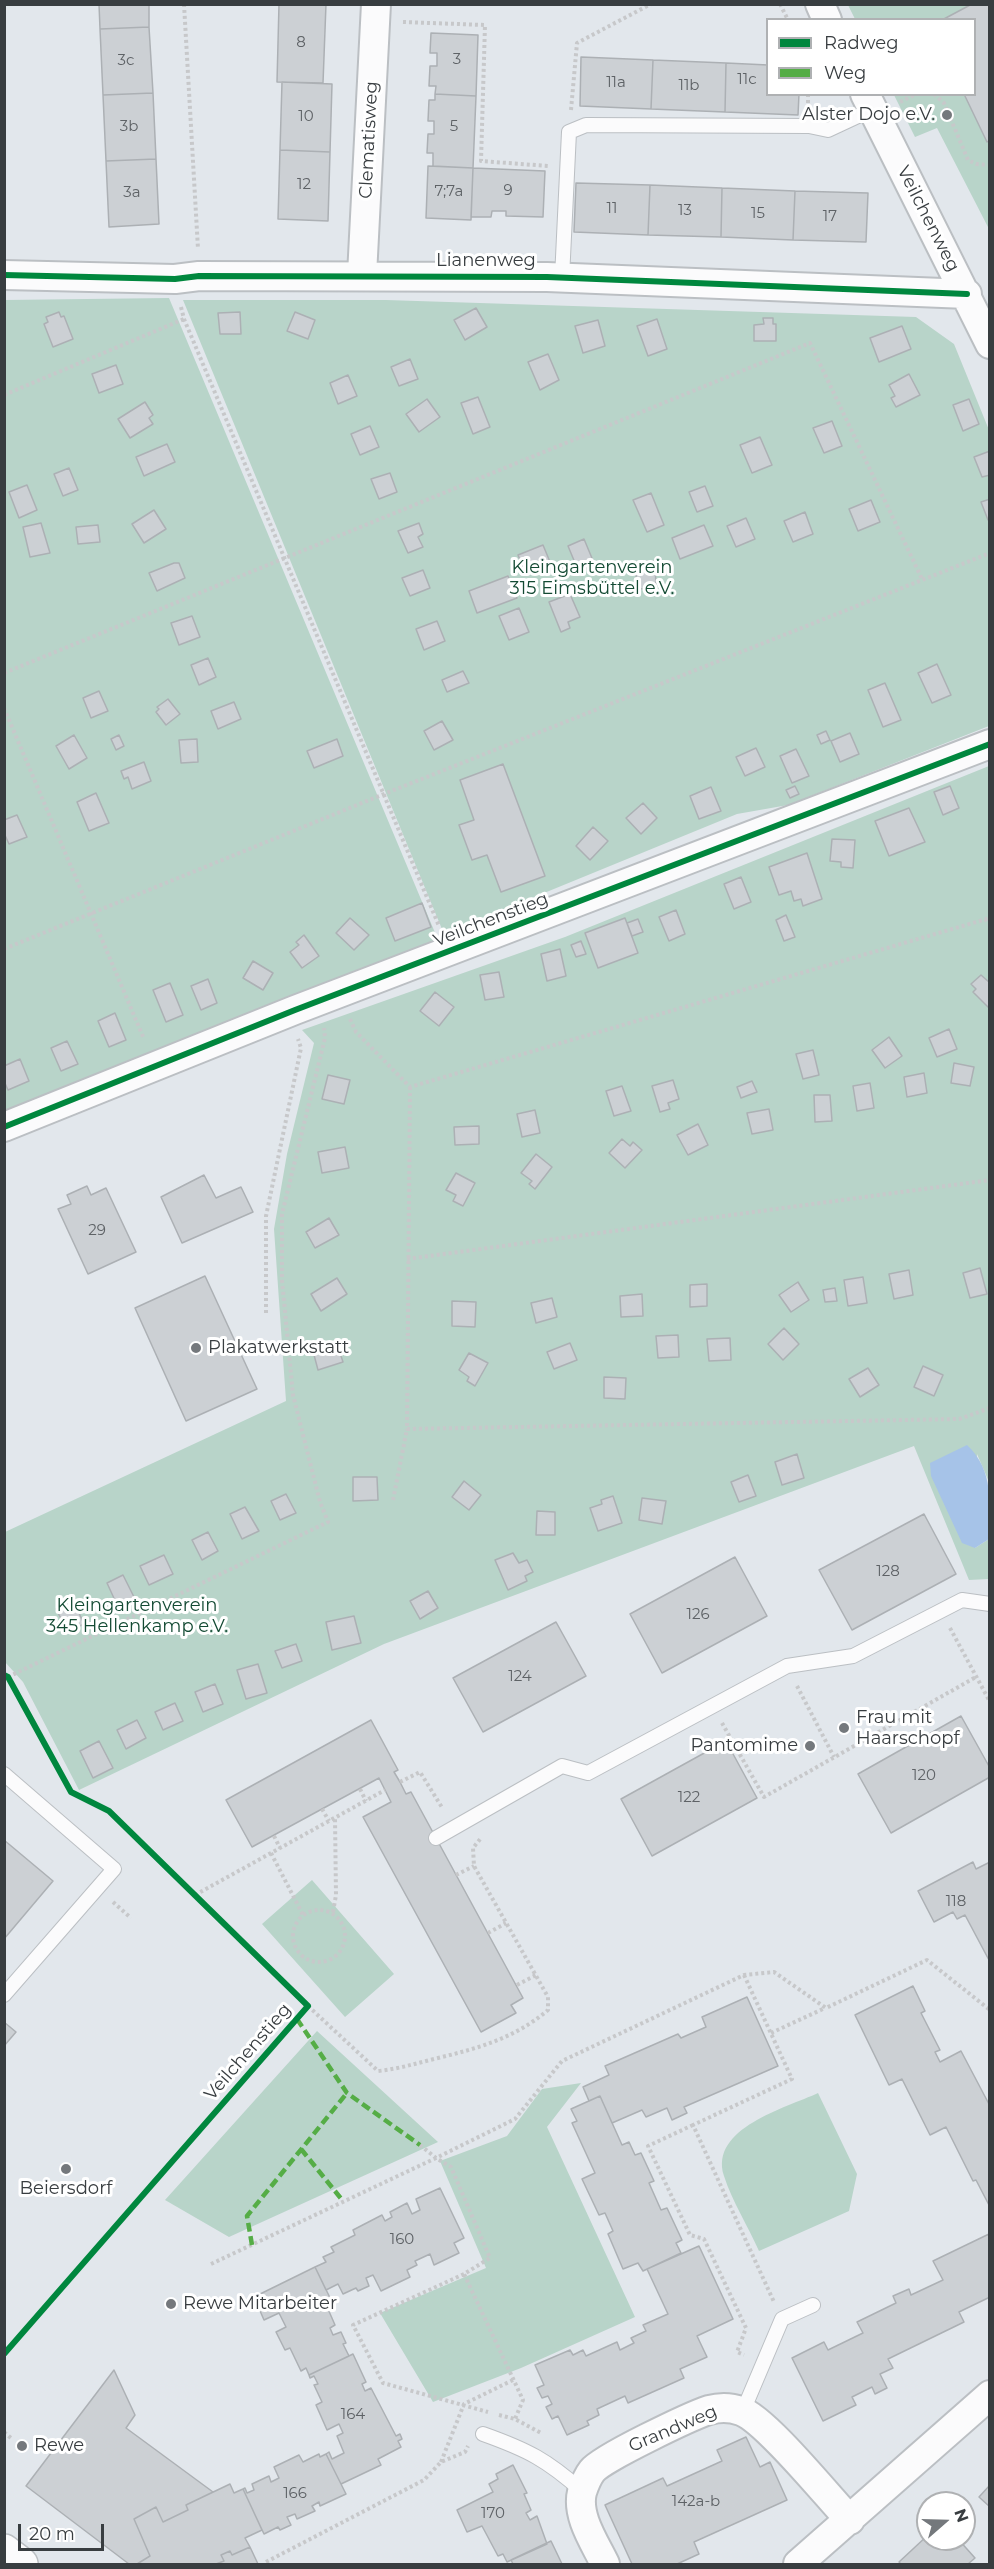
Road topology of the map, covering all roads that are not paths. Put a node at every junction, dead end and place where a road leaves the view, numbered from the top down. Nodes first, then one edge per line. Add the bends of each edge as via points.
1 (820, 4) edge
2 (376, 13) edge
3 (826, 18) edge
4 (869, 102) edge
5 (4, 275) edge
6 (362, 275) junction
7 (562, 278) junction
8 (967, 294) junction
9 (990, 344) edge
10 (990, 744) edge
11 (4, 1127) edge
12 (990, 1604) edge
13 (4, 1774) edge
14 (436, 1838) dead end
15 (4, 1995) edge
16 (813, 2305) dead end
17 (990, 2395) edge
18 (743, 2411) junction
19 (482, 2428) road end
20 (582, 2491) junction
21 (850, 2520) junction
22 (4, 2551) edge
23 (21, 2565) edge
24 (605, 2565) edge
25 (798, 2565) edge

1 - 3 street
2 - 6 street, Clematisweg
4 - 7 lane via 828,130 809,126 585,125 569,132
4 - 8 street, Veilchenweg
5 - 6 street, Lianenweg
6 - 7 street, Lianenweg
7 - 8 street, Lianenweg
8 - 9 street, Veilchenweg
10 - 11 street, Veilchenstieg via 314,1003
12 - 14 lane via 962,1600 853,1656 787,1666 588,1773 562,1766
13 - 15 lane via 114,1869
16 - 18 lane via 782,2319
17 - 21 street
18 - 20 street, Grandweg via 726,2407 708,2410 613,2455 592,2470
18 - 21 street, Grandweg via 765,2428
19 - 20 lane via 556,2468
20 - 24 street via 580,2507
21 - 25 street
22 - 23 street

